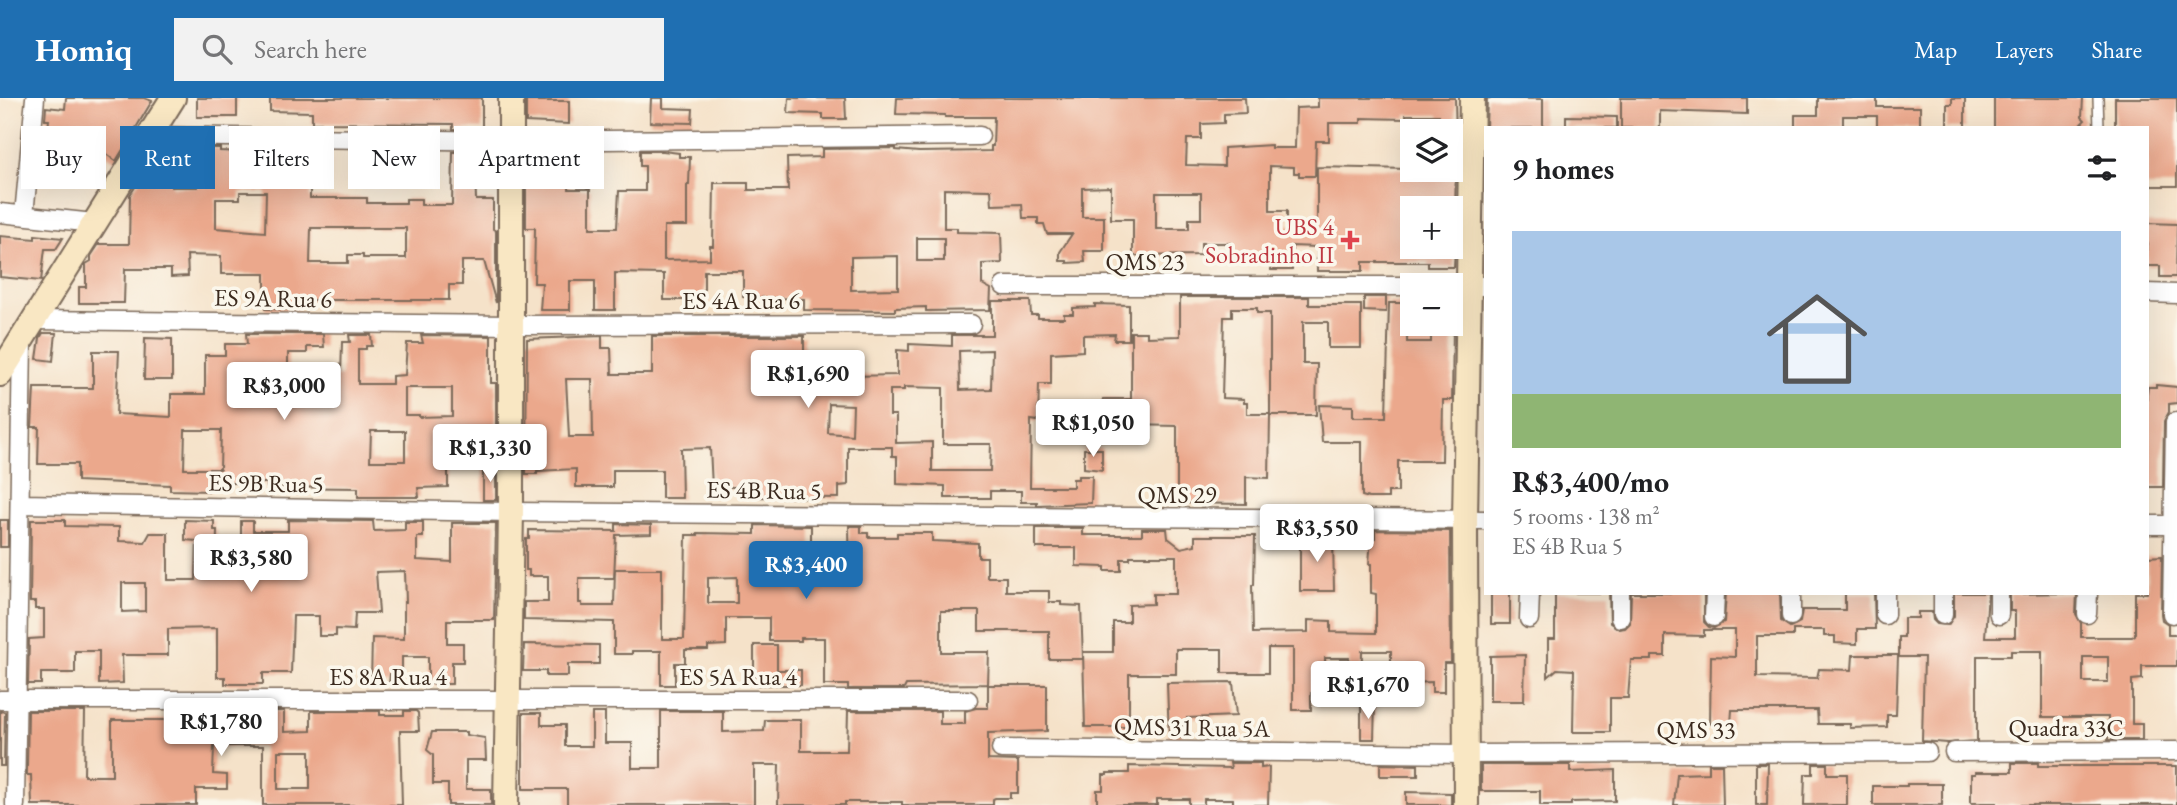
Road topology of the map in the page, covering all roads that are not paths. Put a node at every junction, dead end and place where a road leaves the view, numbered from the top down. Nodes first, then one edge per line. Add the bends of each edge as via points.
1 (35, 98) edge
2 (173, 98) edge
3 (511, 98) edge
4 (1472, 98) edge
5 (2098, 98) edge
6 (156, 126) edge
7 (511, 126) edge
8 (2099, 126) edge
9 (980, 136) dead end
10 (215, 137) edge
11 (454, 140) edge
12 (604, 140) edge
13 (120, 183) edge
14 (511, 189) edge
15 (0, 213) edge
16 (24, 215) junction
17 (94, 223) junction
18 (1004, 286) dead end
19 (1400, 286) edge
20 (1468, 286) edge
21 (2149, 293) edge
22 (2177, 294) edge
23 (971, 324) dead end
24 (512, 325) junction
25 (28, 329) junction
26 (0, 374) edge
27 (2175, 422) dead end
28 (20, 504) junction
29 (511, 512) junction
30 (1016, 518) joint
31 (1475, 520) edge
32 (2149, 525) edge
33 (2176, 525) edge
34 (1530, 595) edge
35 (1620, 595) edge
36 (1715, 595) edge
37 (1791, 595) edge
38 (1885, 595) edge
39 (1943, 595) edge
40 (1999, 595) edge
41 (2088, 595) edge
42 (2087, 614) dead end
43 (2172, 614) dead end
44 (1885, 615) dead end
45 (1943, 615) dead end
46 (1999, 615) dead end
47 (1791, 616) dead end
48 (1714, 617) dead end
49 (1620, 618) dead end
50 (1529, 619) dead end
51 (8, 700) edge
52 (968, 700) dead end
53 (508, 701) junction
54 (1002, 749) dead end
55 (2177, 751) edge
56 (1927, 752) dead end
57 (1954, 752) dead end
58 (1466, 754) junction
59 (15, 805) edge
60 (506, 805) edge
61 (1466, 805) edge

1 - 16 street
2 - 6 street
3 - 7 street
4 - 20 street
5 - 8 lane
9 - 12 street
10 - 11 street
13 - 17 street
14 - 24 street
15 - 16 street
16 - 17 street
17 - 25 street
18 - 19 street, QMS 23
20 - 31 street
21 - 22 street
23 - 24 street, ES 4A Rua 6
24 - 25 street, ES 9A Rua 6
24 - 29 street
25 - 26 street
25 - 28 street
27 - 33 street
28 - 29 street, ES 9B Rua 5
28 - 51 street
29 - 30 street, ES 4B Rua 5
29 - 53 street
30 - 31 street, QMS 29
31 - 58 street
32 - 33 street
33 - 43 street
34 - 50 street
35 - 49 street
36 - 48 street
37 - 47 street
38 - 44 street
39 - 45 street
40 - 46 street
41 - 42 street
51 - 53 street, ES 8A Rua 4
51 - 59 street
52 - 53 street, ES 5A Rua 4
53 - 60 street
54 - 58 street, QMS 31 Rua 5A
55 - 57 street, Quadra 33C
56 - 58 street, QMS 33
58 - 61 street

